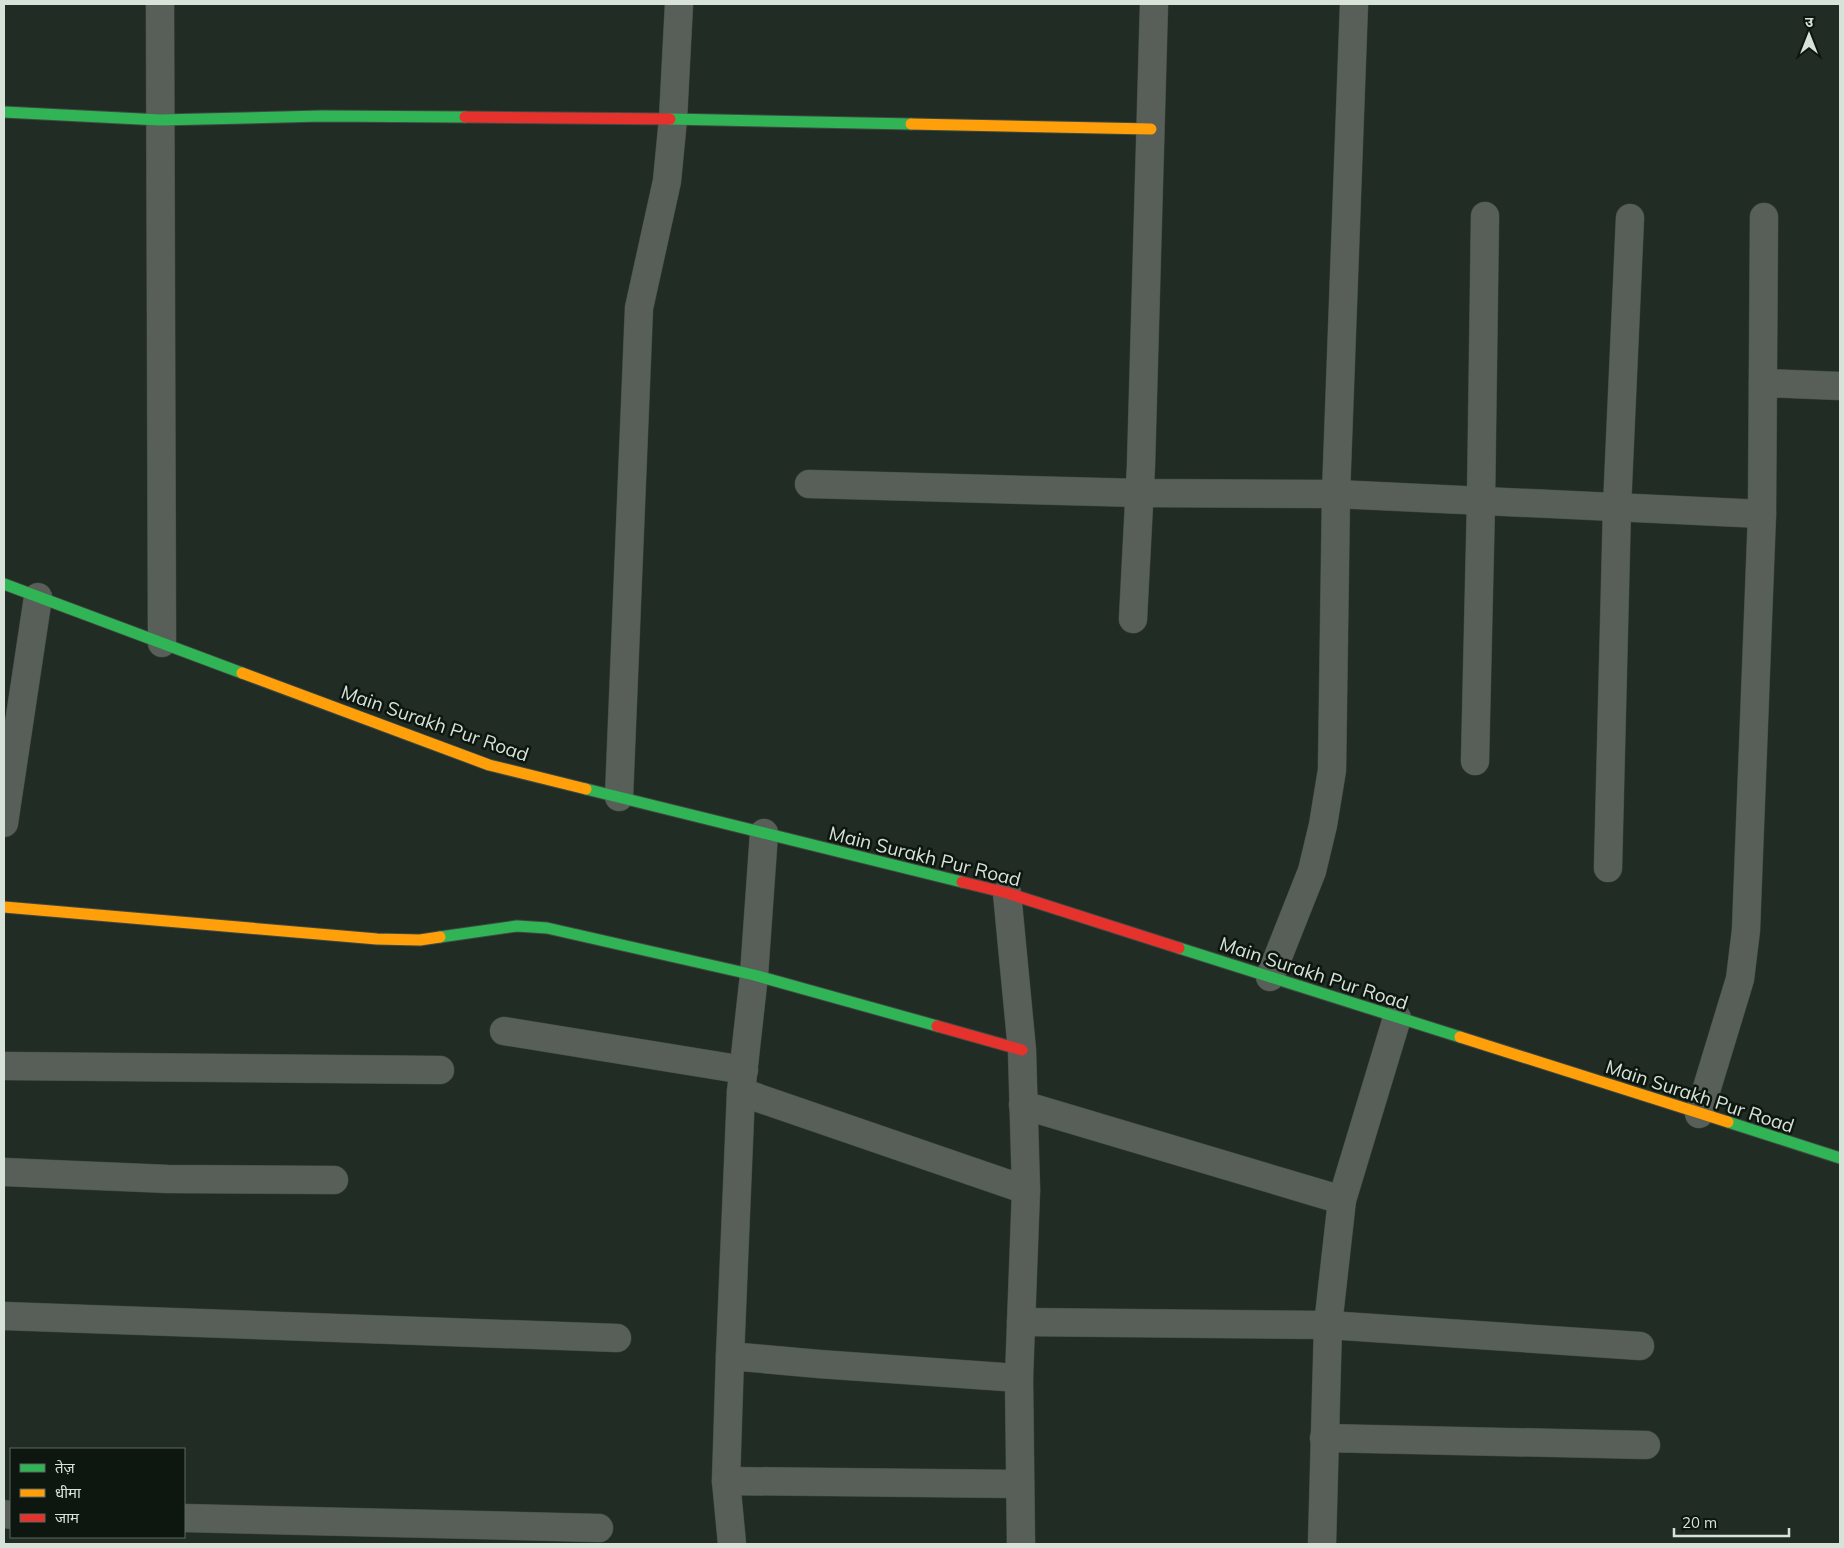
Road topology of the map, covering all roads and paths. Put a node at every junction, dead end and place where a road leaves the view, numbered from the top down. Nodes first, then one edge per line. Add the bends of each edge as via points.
1 (160, 4) edge
2 (679, 4) edge
3 (1154, 4) edge
4 (1354, 4) edge
5 (4, 112) edge
6 (674, 119) junction
7 (160, 120) junction
8 (1151, 129) junction
9 (1485, 216) dead end
10 (1764, 217) dead end
11 (1630, 218) dead end
12 (1763, 383) junction
13 (1840, 386) edge
14 (809, 484) dead end
15 (1140, 493) junction
16 (1336, 494) junction
17 (1482, 502) junction
18 (1617, 507) junction
19 (1762, 514) junction
20 (4, 584) edge
21 (38, 597) junction
22 (1133, 619) dead end
23 (162, 642) junction
24 (1475, 761) dead end
25 (7, 781) edge
26 (619, 797) junction
27 (4, 823) edge
28 (764, 833) junction
29 (1608, 868) dead end
30 (1006, 893) junction
31 (4, 907) edge
32 (754, 975) junction
33 (1270, 977) junction
34 (1397, 1018) junction
35 (504, 1031) dead end
36 (1022, 1050) junction
37 (4, 1066) edge
38 (440, 1070) dead end
39 (743, 1081) junction
40 (1023, 1105) junction
41 (1699, 1114) junction
42 (1840, 1158) edge
43 (4, 1172) edge
44 (334, 1180) dead end
45 (1026, 1190) junction
46 (1342, 1200) junction
47 (4, 1316) edge
48 (1021, 1322) junction
49 (1328, 1325) junction
50 (617, 1338) dead end
51 (1640, 1346) dead end
52 (730, 1356) junction
53 (1019, 1378) junction
54 (1324, 1438) junction
55 (1646, 1445) dead end
56 (726, 1481) junction
57 (1020, 1484) junction
58 (185, 1518) edge
59 (599, 1528) dead end
60 (732, 1544) edge
61 (1020, 1544) edge
62 (1322, 1544) edge

1 - 7 street
2 - 6 street
3 - 8 street
4 - 16 street
5 - 7 street
6 - 7 street via 322,116
6 - 8 street
6 - 26 street via 667,181 639,308
7 - 23 street
8 - 15 street
9 - 17 street
10 - 12 street
11 - 18 street
12 - 13 street
12 - 19 street
14 - 15 street
15 - 16 street
15 - 22 street
16 - 17 street
16 - 33 street via 1332,770 1312,871
17 - 18 street
17 - 24 street
18 - 19 street
18 - 29 street
19 - 41 street via 1746,930 1740,979
20 - 21 street, Main Surakh Pur Road
21 - 23 street, Main Surakh Pur Road
21 - 25 street
23 - 26 street, Main Surakh Pur Road via 489,764
25 - 27 street
26 - 28 street, Main Surakh Pur Road
28 - 30 street, Main Surakh Pur Road
28 - 32 street
30 - 33 street, Main Surakh Pur Road
30 - 36 street
31 - 32 street via 378,939 420,940 516,926 547,928
32 - 36 street
32 - 39 street
33 - 34 street, Main Surakh Pur Road
34 - 41 street, Main Surakh Pur Road
34 - 46 street
35 - 39 street
36 - 40 street
37 - 38 street
39 - 45 street
39 - 52 street
40 - 45 street
40 - 46 street
41 - 42 street, Main Surakh Pur Road
43 - 44 street via 168,1179
45 - 48 street
46 - 49 street
47 - 50 street
48 - 49 street
48 - 53 street
49 - 51 street
49 - 54 street
52 - 53 street
52 - 56 street
53 - 57 street
54 - 55 street
54 - 62 street
56 - 57 street
56 - 60 street
57 - 61 street
58 - 59 street

